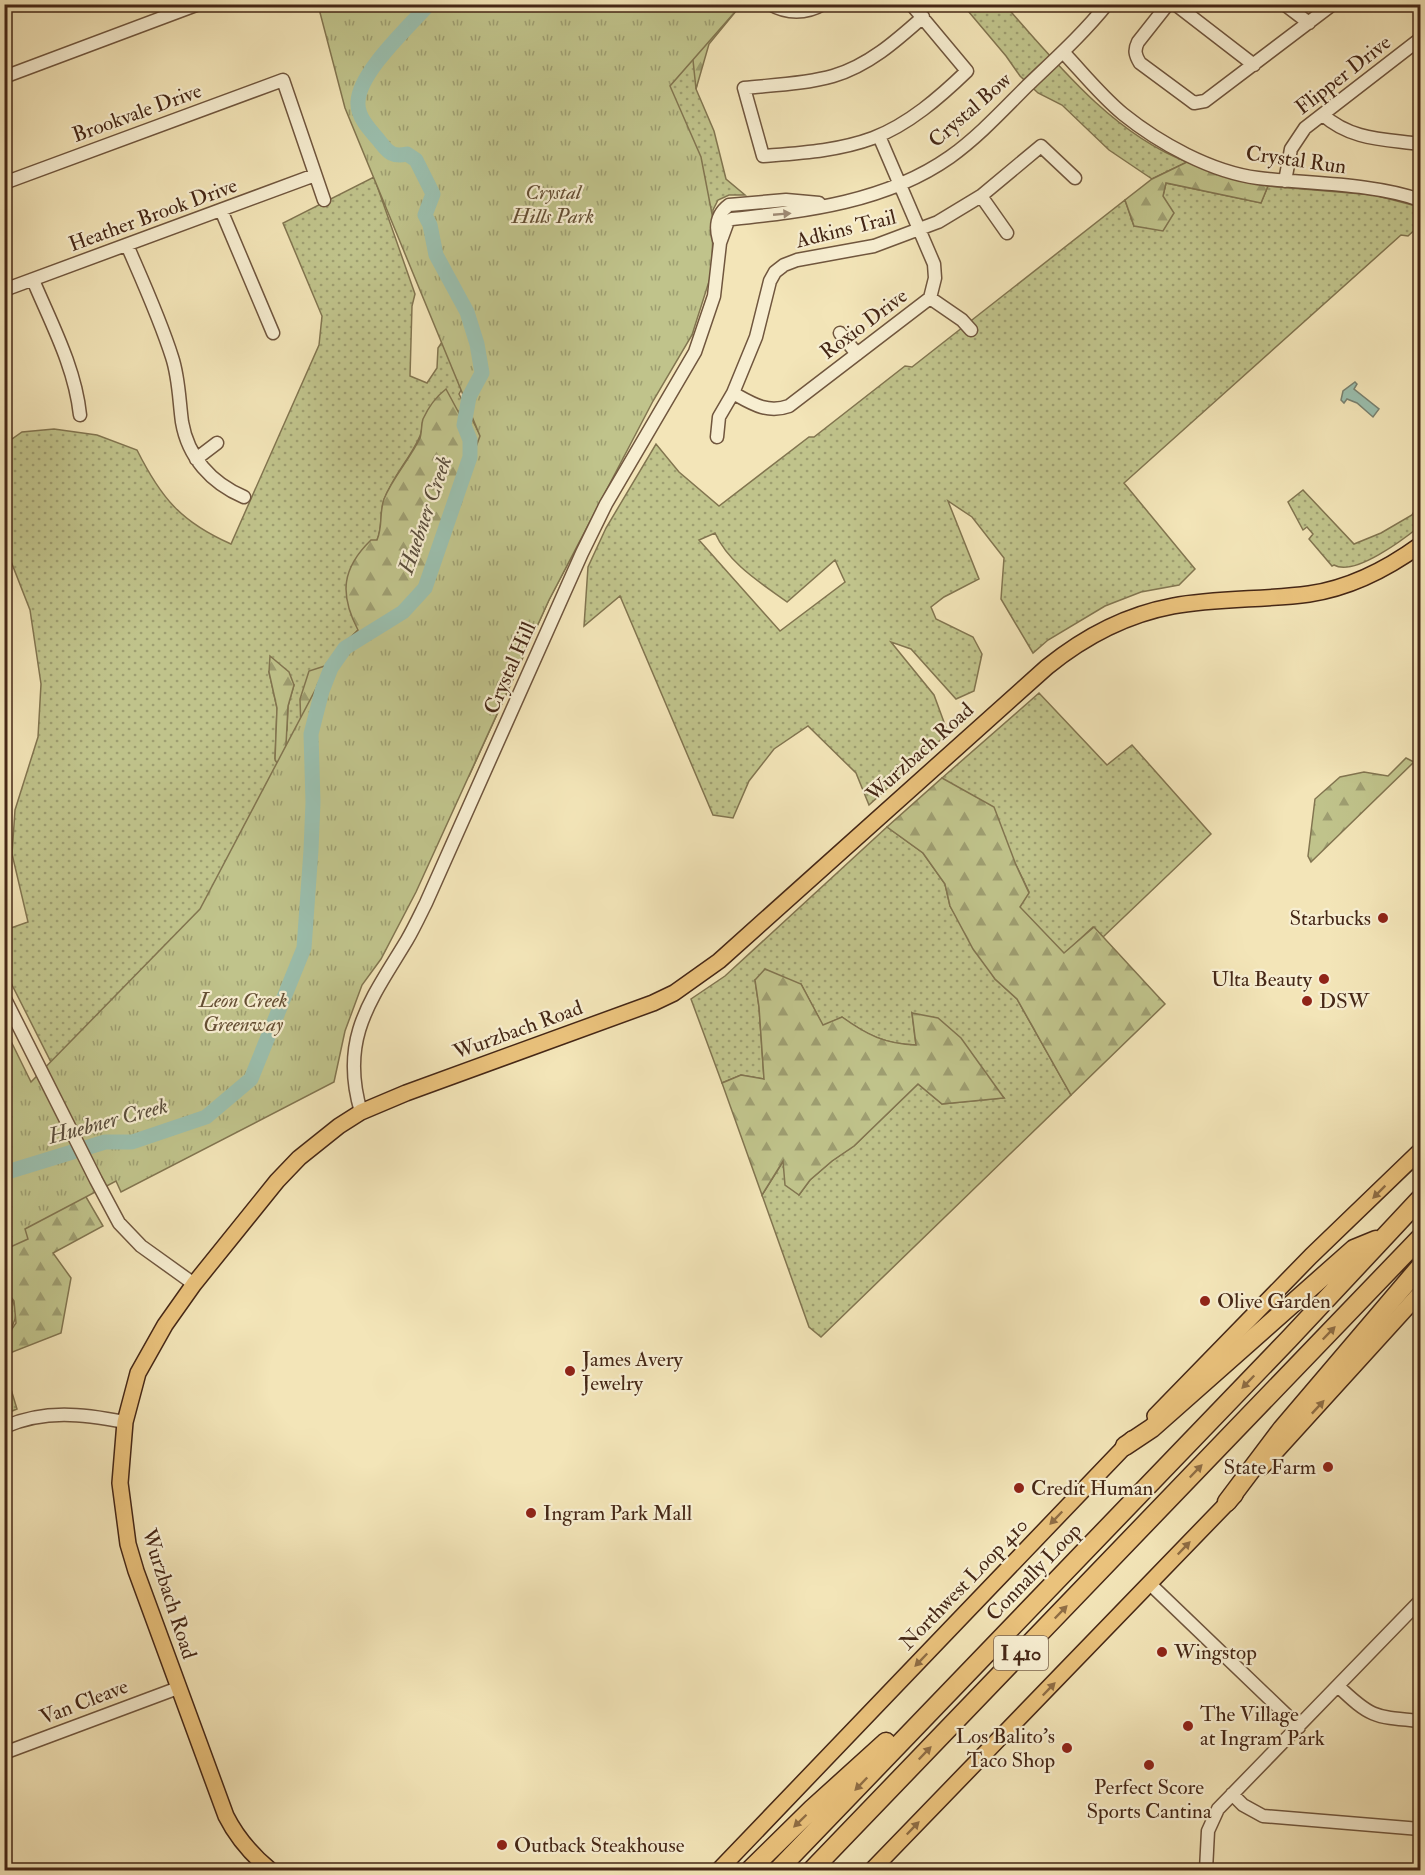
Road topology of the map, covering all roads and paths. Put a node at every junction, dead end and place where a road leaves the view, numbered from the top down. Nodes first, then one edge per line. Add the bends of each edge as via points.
1 (198, 4) edge
2 (770, 4) edge
3 (823, 4) edge
4 (911, 4) edge
5 (1107, 4) edge
6 (1168, 4) edge
7 (1174, 4) edge
8 (1284, 4) edge
9 (1333, 4) edge
10 (923, 17) junction
11 (1309, 23) junction
12 (1420, 39) edge
13 (1063, 52) junction
14 (1254, 65) junction
15 (4, 77) edge
16 (1323, 115) junction
17 (879, 136) junction
18 (1420, 144) edge
19 (315, 175) junction
20 (1074, 178) dead end
21 (1285, 181) junction
22 (4, 183) edge
23 (899, 185) junction
24 (981, 196) junction
25 (324, 200) dead end
26 (1420, 200) edge
27 (733, 204) joint
28 (831, 204) junction
29 (221, 210) junction
30 (732, 219) joint
31 (920, 229) junction
32 (1007, 233) dead end
33 (720, 243) junction
34 (128, 245) junction
35 (33, 280) junction
36 (4, 290) edge
37 (930, 298) junction
38 (971, 330) dead end
39 (273, 333) dead end
40 (840, 333) dead end
41 (857, 354) junction
42 (732, 393) junction
43 (80, 415) dead end
44 (717, 437) dead end
45 (217, 442) dead end
46 (196, 459) junction
47 (244, 497) dead end
48 (1420, 545) edge
49 (4, 998) edge
50 (361, 1112) junction
51 (1420, 1151) edge
52 (1420, 1199) edge
53 (1383, 1238) junction
54 (1420, 1238) edge
55 (1420, 1267) edge
56 (194, 1284) junction
57 (1420, 1293) edge
58 (125, 1422) junction
59 (4, 1427) edge
60 (1125, 1446) junction
61 (1227, 1502) junction
62 (1150, 1584) junction
63 (1420, 1601) edge
64 (960, 1681) junction
65 (1338, 1686) junction
66 (178, 1688) junction
67 (1420, 1721) edge
68 (1299, 1727) junction
69 (4, 1753) edge
70 (1232, 1794) junction
71 (1420, 1829) edge
72 (874, 1869) edge
73 (270, 1870) edge
74 (719, 1870) edge
75 (750, 1870) edge
76 (778, 1870) edge
77 (812, 1870) edge
78 (1206, 1870) edge

1 - 15 street
2 - 3 street via 782,11 798,12
4 - 10 street
5 - 13 street, Crystal Bow
6 - 14 street via 1138,42 1136,56 1190,100 1205,101
7 - 14 street
8 - 11 street
9 - 11 street
10 - 17 street via 967,71 917,113
10 - 17 street via 875,56 849,70 800,82 744,88 763,156 827,150
11 - 14 street
12 - 16 street, Flipper Drive
13 - 21 street, Crystal Run via 1121,113 1176,151 1214,166
13 - 23 street, Crystal Bow via 973,139
16 - 18 street via 1352,133
16 - 21 street, Flipper Drive via 1305,128 1291,150
17 - 23 street, Roxio Drive
19 - 22 street, Brookvale Drive via 283,80
19 - 25 street
19 - 29 street, Heather Brook Drive
20 - 24 street, Adkins Trail via 1041,146
21 - 26 street, Crystal Run via 1383,191
23 - 28 street, Crystal Bow
23 - 31 street, Roxio Drive
24 - 31 street, Adkins Trail
24 - 32 street
27 - 28 street, Crystal Bow via 786,200
27 - 33 street, Crystal Hill via 723,209 718,219
30 -> 28 street, Crystal Bow
29 - 34 street, Heather Brook Drive
29 - 39 street
30 - 33 street, Crystal Hill
31 - 37 street, Roxio Drive via 933,264 935,278
31 - 42 street, Adkins Trail via 874,246 797,260 775,272 756,338
33 - 50 street, Crystal Hill via 714,296 695,352 606,504 426,903 363,1015 353,1062
34 - 35 street, Heather Brook Drive
34 - 46 street via 173,360 184,431
35 - 36 street, Heather Brook Drive
35 - 43 street via 69,366
37 - 38 street
37 - 41 street, Roxio Drive
40 - 41 street
41 - 42 street, Roxio Drive via 779,410 758,407
42 - 44 street, Adkins Trail via 719,417
45 - 46 street
46 - 47 street via 216,481
48 - 50 main road, Wurzbach Road via 1388,567 1337,588 1173,606 1123,620 1092,635 1047,667 698,978 653,1003
49 - 56 street via 111,1210 141,1246
50 - 56 main road, Wurzbach Road via 298,1158
51 -> 60 main road, Northwest Loop 410
52 - 53 highway, Connally Loop / I 410
53 - 60 highway via 1354,1249 1152,1428
53 -> 64 highway, Connally Loop / I 410
77 -> 54 highway, I 410
55 - 61 highway via 1282,1429
56 - 58 main road, Wurzbach Road via 165,1324 138,1373
61 -> 57 main road
58 - 59 street via 57,1414
58 - 66 main road, Wurzbach Road via 120,1483 128,1544
60 -> 74 main road, Northwest Loop 410
62 -> 61 main road
62 - 68 street
72 -> 62 main road
63 - 65 street
64 -> 75 highway via 904,1724
64 -> 76 highway, Connally Loop / I 410
65 - 67 street via 1376,1716
65 - 68 street
66 - 69 street, Van Cleave
66 - 73 main road, Wurzbach Road via 226,1816 248,1850
68 - 70 street
70 - 71 street via 1263,1816
70 - 78 street via 1209,1826

